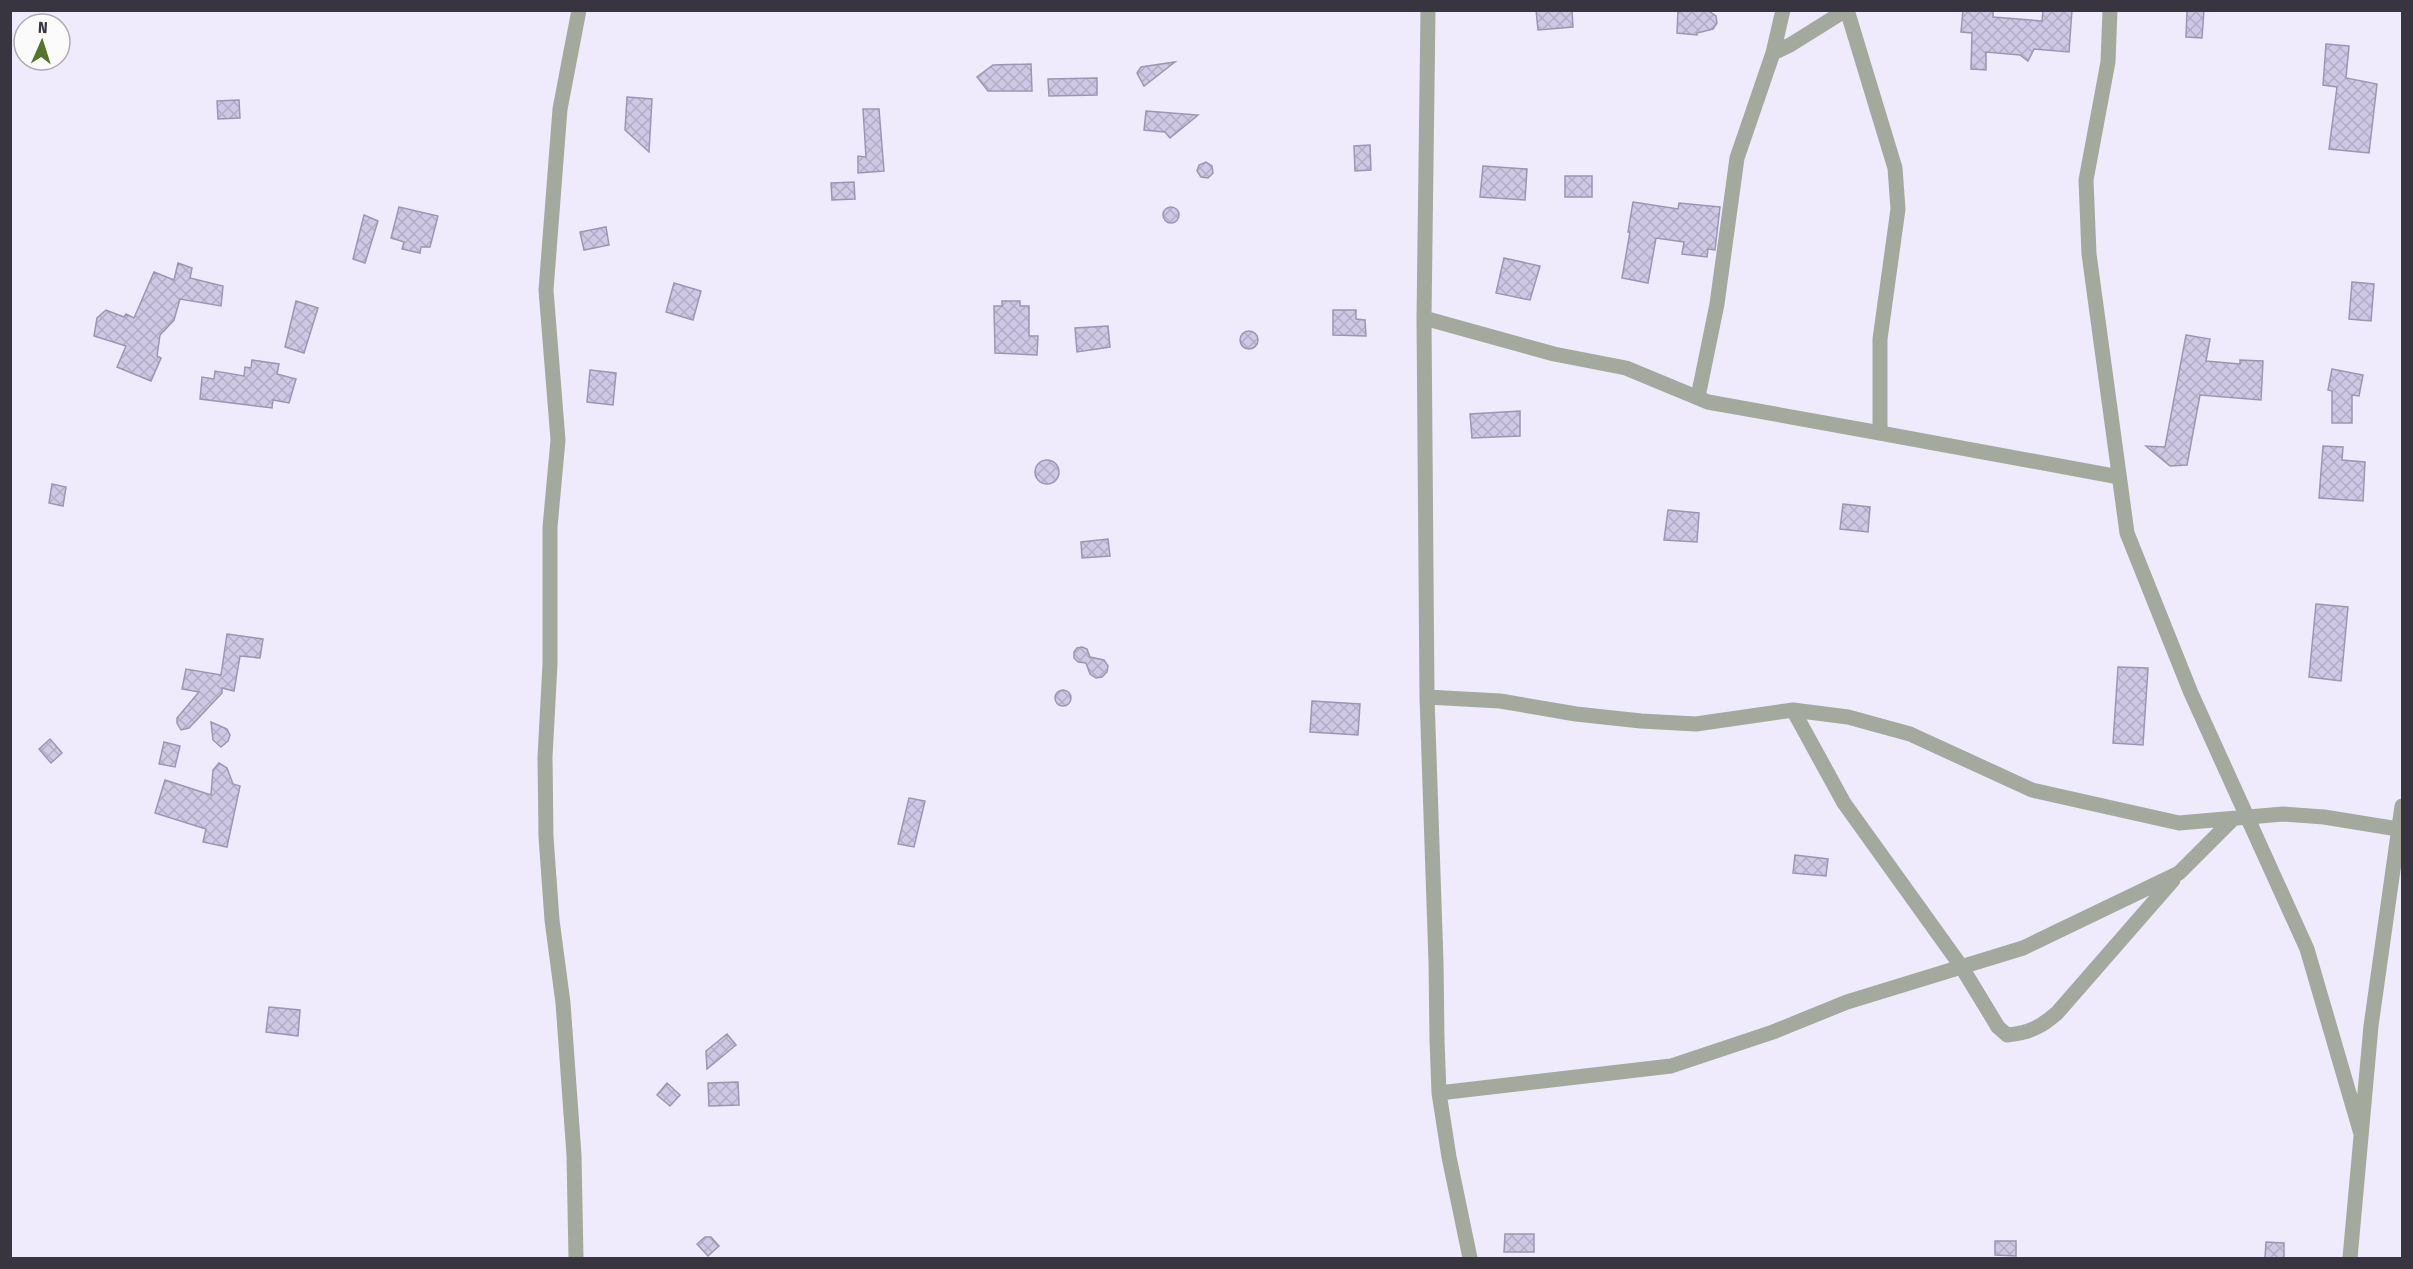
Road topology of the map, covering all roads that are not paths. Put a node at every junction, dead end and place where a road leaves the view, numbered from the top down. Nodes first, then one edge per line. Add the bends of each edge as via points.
1 (579, 10) edge
2 (1428, 10) edge
3 (1783, 10) edge
4 (1847, 10) edge
5 (2110, 10) edge
6 (1773, 52) junction
7 (1424, 318) junction
8 (1698, 397) junction
9 (1880, 434) junction
10 (2119, 477) junction
11 (1426, 698) junction
12 (1793, 710) junction
13 (2403, 806) edge
14 (2241, 819) junction
15 (2398, 829) junction
16 (2179, 873) junction
17 (1961, 966) junction
18 (1439, 1093) junction
19 (2361, 1134) junction
20 (576, 1258) edge
21 (1470, 1258) edge
22 (2350, 1258) edge

1 - 20 street via 560,109 546,291 558,440 550,527 546,837 574,1155
2 - 7 street
3 - 6 street
4 - 6 street
4 - 9 street via 1898,189 1880,339
5 - 10 street via 2108,62 2086,180 2086,213
6 - 8 street via 1737,158 1718,304
7 - 8 street via 1554,354 1626,368
7 - 11 street
8 - 9 street
9 - 10 street
10 - 14 street via 2127,533
11 - 12 street via 1500,701 1620,719 1696,724
11 - 18 street
12 - 14 street via 1848,717 1910,734 2032,790 2179,823
12 - 17 street via 1844,803
13 - 15 street
14 - 15 street via 2283,814
14 - 16 street
14 - 19 street via 2307,949
15 - 19 street via 2371,1026
16 - 17 street via 2023,948
16 - 17 street via 2057,1013 2026,1034 2007,1035 1998,1027
17 - 18 street via 1847,1002 1671,1066
18 - 21 street
19 - 22 street

